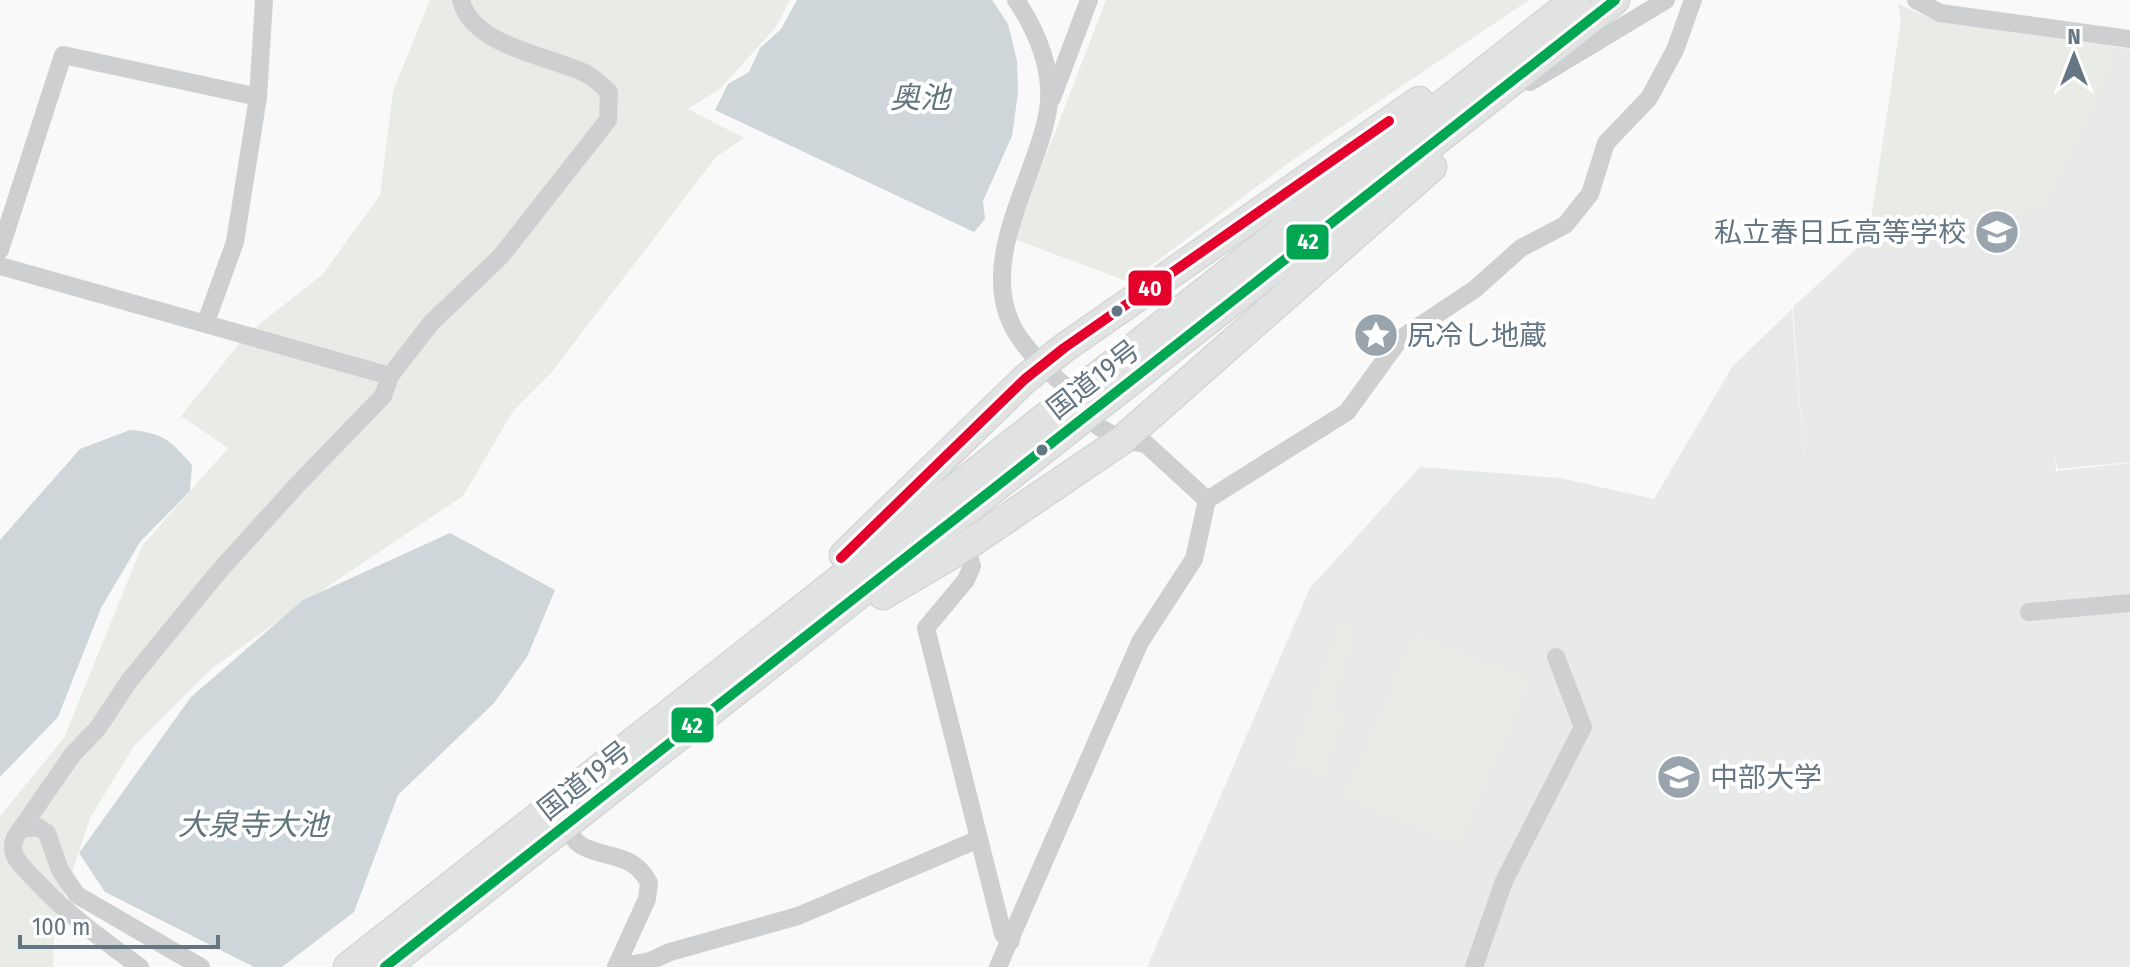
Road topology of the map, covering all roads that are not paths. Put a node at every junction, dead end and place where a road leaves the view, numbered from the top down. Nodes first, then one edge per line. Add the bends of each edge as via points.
1 (264, 0) edge
2 (461, 0) edge
3 (1016, 0) edge
4 (1089, 0) edge
5 (1575, 0) edge
6 (1615, 0) edge
7 (1666, 0) edge
8 (1693, 0) edge
9 (1916, 0) edge
10 (2130, 39) edge
11 (1537, 46) junction
12 (1530, 82) junction
13 (258, 97) junction
14 (1048, 108) junction
15 (0, 250) edge
16 (0, 266) edge
17 (206, 322) junction
18 (1043, 366) junction
19 (390, 376) junction
20 (1067, 388) dead end
21 (1111, 433) junction
22 (1207, 500) junction
23 (966, 546) junction
24 (2130, 603) edge
25 (2029, 612) dead end
26 (812, 616) junction
27 (1556, 657) dead end
28 (563, 826) junction
29 (12, 832) edge
30 (979, 839) junction
31 (1011, 941) junction
32 (140, 967) edge
33 (201, 967) edge
34 (348, 967) edge
35 (385, 967) edge
36 (618, 967) edge
37 (998, 967) edge
38 (1474, 967) edge

1 - 13 street
2 - 19 street via 473,25 494,39 588,74 609,92 608,120 501,256 431,323
3 - 14 street via 1044,58
4 - 14 street
5 - 11 highway, 国道19号
6 - 11 highway, 国道19号
7 - 12 street
8 - 22 street via 1675,50 1649,98 1606,143 1590,194 1565,225 1521,248 1475,289 1400,339 1347,412
9 - 10 street via 1940,13
11 - 12 highway
11 - 18 highway via 1507,42 1494,50
11 - 26 highway, 国道19号
12 - 21 highway
13 - 15 street via 63,55
13 - 17 street via 235,242
14 - 18 street via 1004,258 1002,291 1011,324
16 - 17 street
17 - 19 street
18 - 20 street
18 - 26 highway via 818,581
19 - 29 street via 383,396 220,570
21 - 22 street via 1146,444
21 - 23 highway
22 - 31 street via 1194,559 1140,642
23 - 26 highway via 842,621
23 - 30 street via 972,566 966,580 926,628
24 - 25 street
26 - 28 highway, 国道19号
26 - 34 highway, 国道19号
27 - 38 street via 1583,727 1504,881
28 - 35 highway, 国道19号
28 - 36 street via 583,847 635,863 649,883
29 - 32 street via 16,858 64,911
29 - 33 street via 38,827 47,833 60,870 77,895
30 - 31 street via 1003,934
30 - 36 street via 798,916
31 - 37 street

